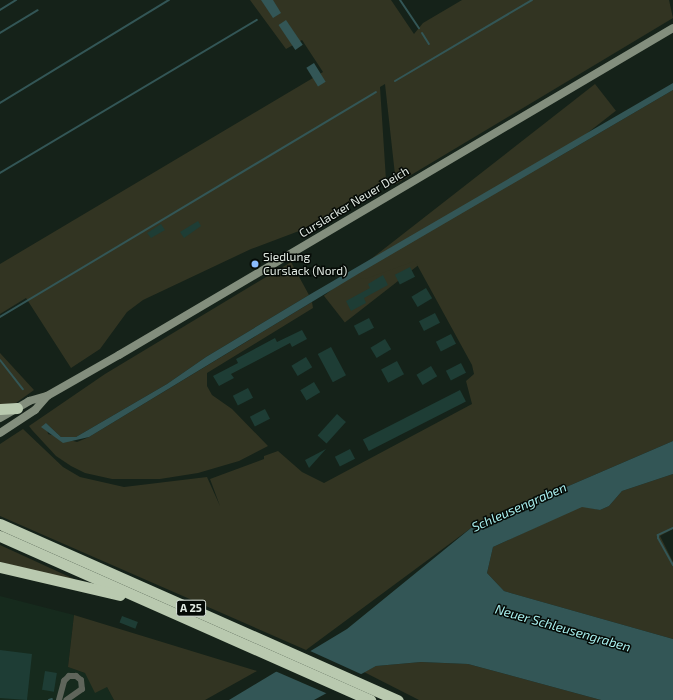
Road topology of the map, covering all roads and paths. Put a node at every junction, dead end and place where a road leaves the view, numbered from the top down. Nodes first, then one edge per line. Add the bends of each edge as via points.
1 (673, 28) edge
2 (47, 396) junction
3 (17, 408) junction
4 (0, 409) edge
5 (0, 418) edge
6 (0, 433) edge
7 (0, 524) edge
8 (0, 536) edge
9 (0, 566) edge
10 (149, 603) junction
11 (366, 698) edge
12 (59, 700) edge
13 (66, 700) edge
14 (398, 700) edge

1 - 2 street, Curslacker Neuer Deich
2 - 3 street, Curslacker Neuer Deich
2 - 6 street, Curslacker Neuer Deich via 35,410
3 - 4 highway
3 - 5 street, Curslacker Neuer Deich
7 - 14 highway, A 25
8 - 10 highway, A 25
9 - 10 highway
10 - 11 highway, A 25
12 - 13 street via 64,681 69,676 76,676 81,680 82,689

